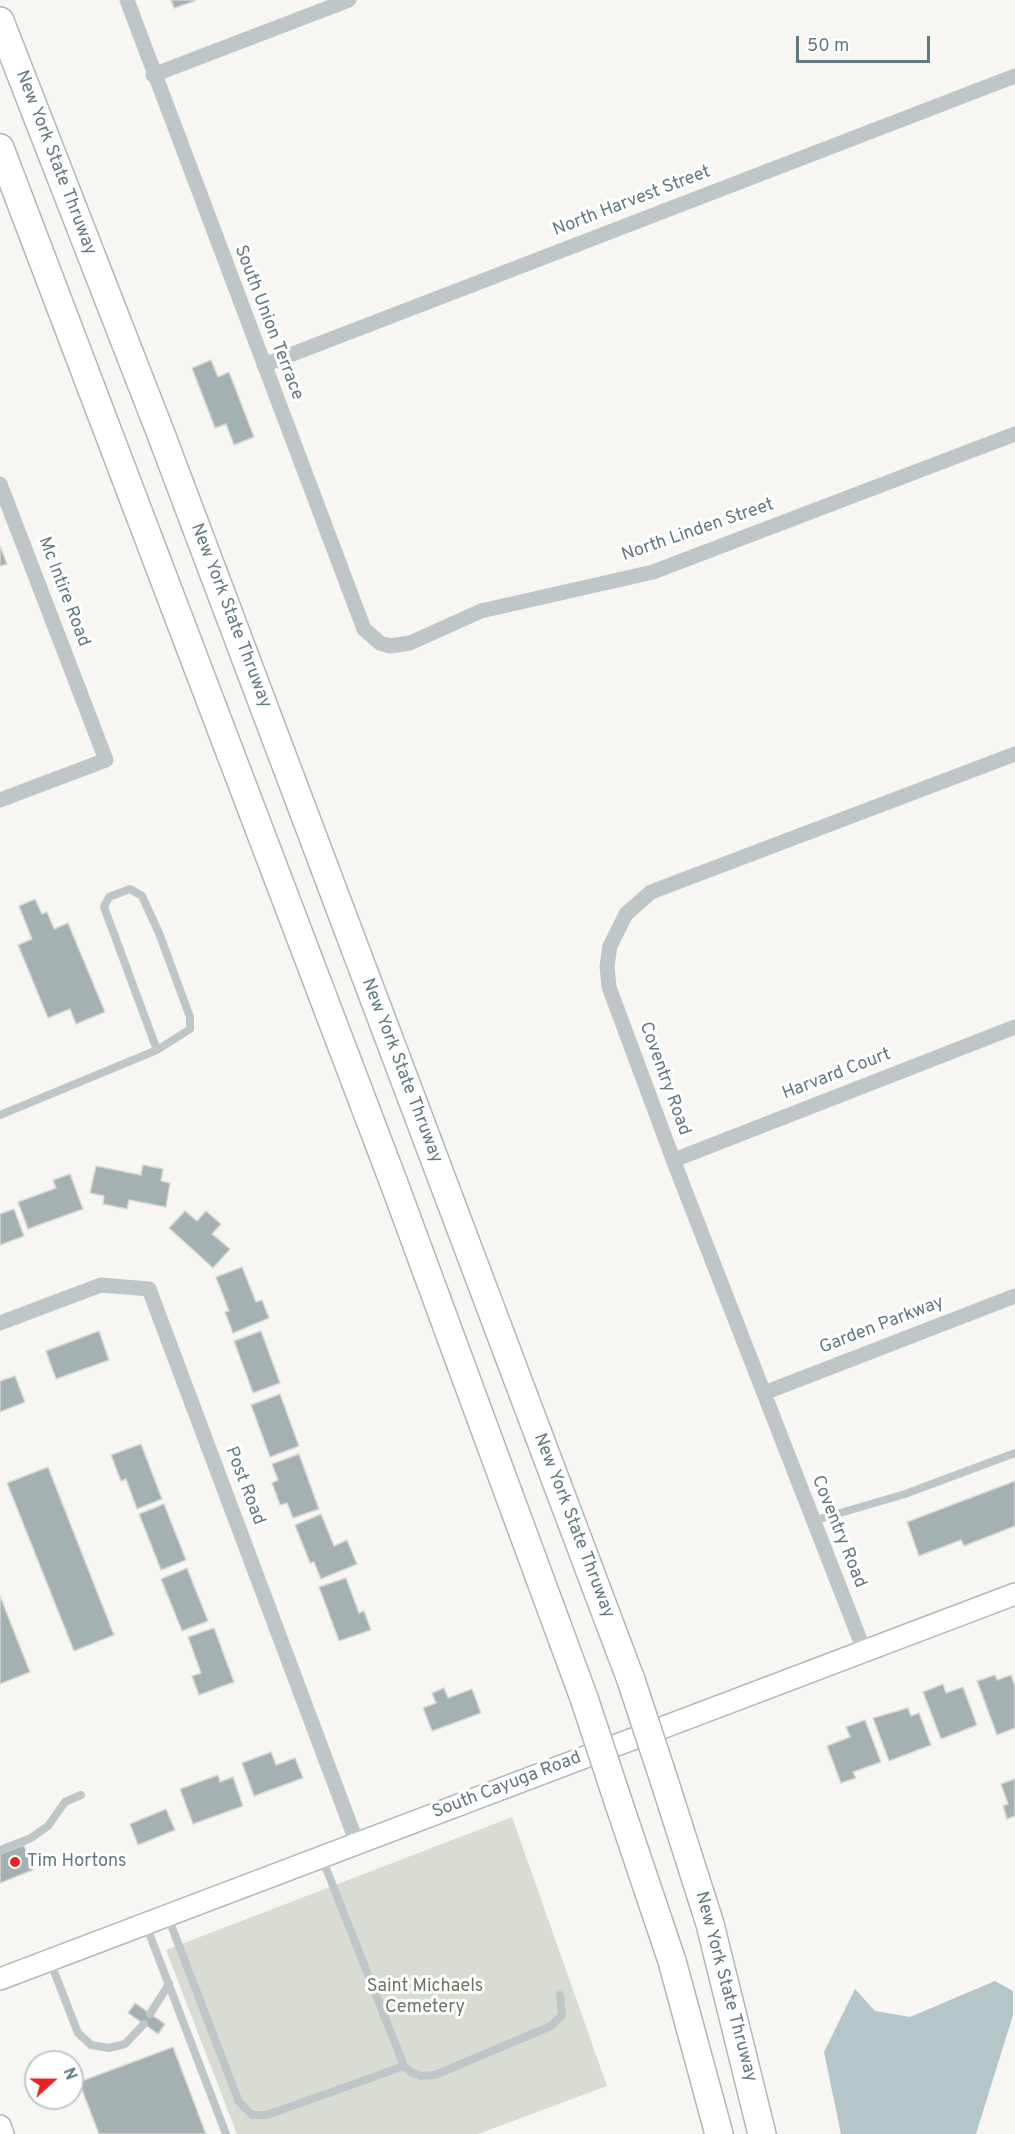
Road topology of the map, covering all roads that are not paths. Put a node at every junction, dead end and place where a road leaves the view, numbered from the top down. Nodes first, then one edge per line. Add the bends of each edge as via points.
1 (127, 0) edge
2 (350, 0) edge
3 (0, 21) edge
4 (153, 75) junction
5 (1015, 76) edge
6 (0, 148) edge
7 (264, 365) junction
8 (1015, 434) edge
9 (0, 484) edge
10 (390, 646) joint
11 (1015, 754) edge
12 (0, 800) edge
13 (1015, 1027) edge
14 (157, 1050) junction
15 (0, 1114) edge
16 (674, 1160) junction
17 (1015, 1296) edge
18 (0, 1323) edge
19 (764, 1393) junction
20 (1015, 1453) edge
21 (813, 1521) junction
22 (1015, 1594) edge
23 (864, 1650) junction
24 (81, 1795) dead end
25 (357, 1843) junction
26 (0, 1850) edge
27 (321, 1856) junction
28 (167, 1915) junction
29 (145, 1923) junction
30 (50, 1960) junction
31 (0, 1979) edge
32 (169, 1984) junction
33 (560, 1995) dead end
34 (150, 2014) dead end
35 (144, 2024) dead end
36 (404, 2066) junction
37 (0, 2126) edge
38 (3, 2134) edge
39 (226, 2134) edge
40 (719, 2134) edge
41 (762, 2134) edge

1 - 4 street, South Union Terrace
2 - 4 street
3 - 41 highway, New York State Thruway, bridge via 161,434 631,1680 710,1924
4 - 7 street, South Union Terrace
5 - 7 street, North Harvest Street
6 - 40 highway, bridge via 416,1242 584,1698 672,1961
7 - 10 street, South Union Terrace via 364,629
8 - 10 street, North Linden Street via 653,572 482,611 410,643
9 - 12 street, Mc Intire Road via 106,760
11 - 16 street, Coventry Road via 651,892 626,914 610,945 609,987
13 - 16 street, Harvard Court
14 - 14 lane via 190,1029 190,1017 142,896 130,889 109,897 104,907
14 - 15 lane
16 - 19 street, Coventry Road
17 - 19 street, Garden Parkway
18 - 25 street, Post Road via 101,1285 149,1289
19 - 21 street, Coventry Road
20 - 21 lane via 905,1494
21 - 23 street, Coventry Road
22 - 23 street, South Cayuga Road
23 - 25 street, South Cayuga Road
24 - 26 lane via 65,1802 48,1826 31,1838
25 - 27 street, South Cayuga Road
27 - 28 street, South Cayuga Road
27 - 36 lane
28 - 29 street, South Cayuga Road
28 - 36 lane via 239,2102 252,2115 267,2115
29 - 30 street, South Cayuga Road
29 - 32 lane
30 - 31 street, South Cayuga Road
30 - 35 lane via 78,2033 91,2045 109,2048 125,2043
32 - 34 lane
32 - 39 lane
33 - 36 lane via 562,2015 551,2026 435,2074 421,2076
37 - 38 street

